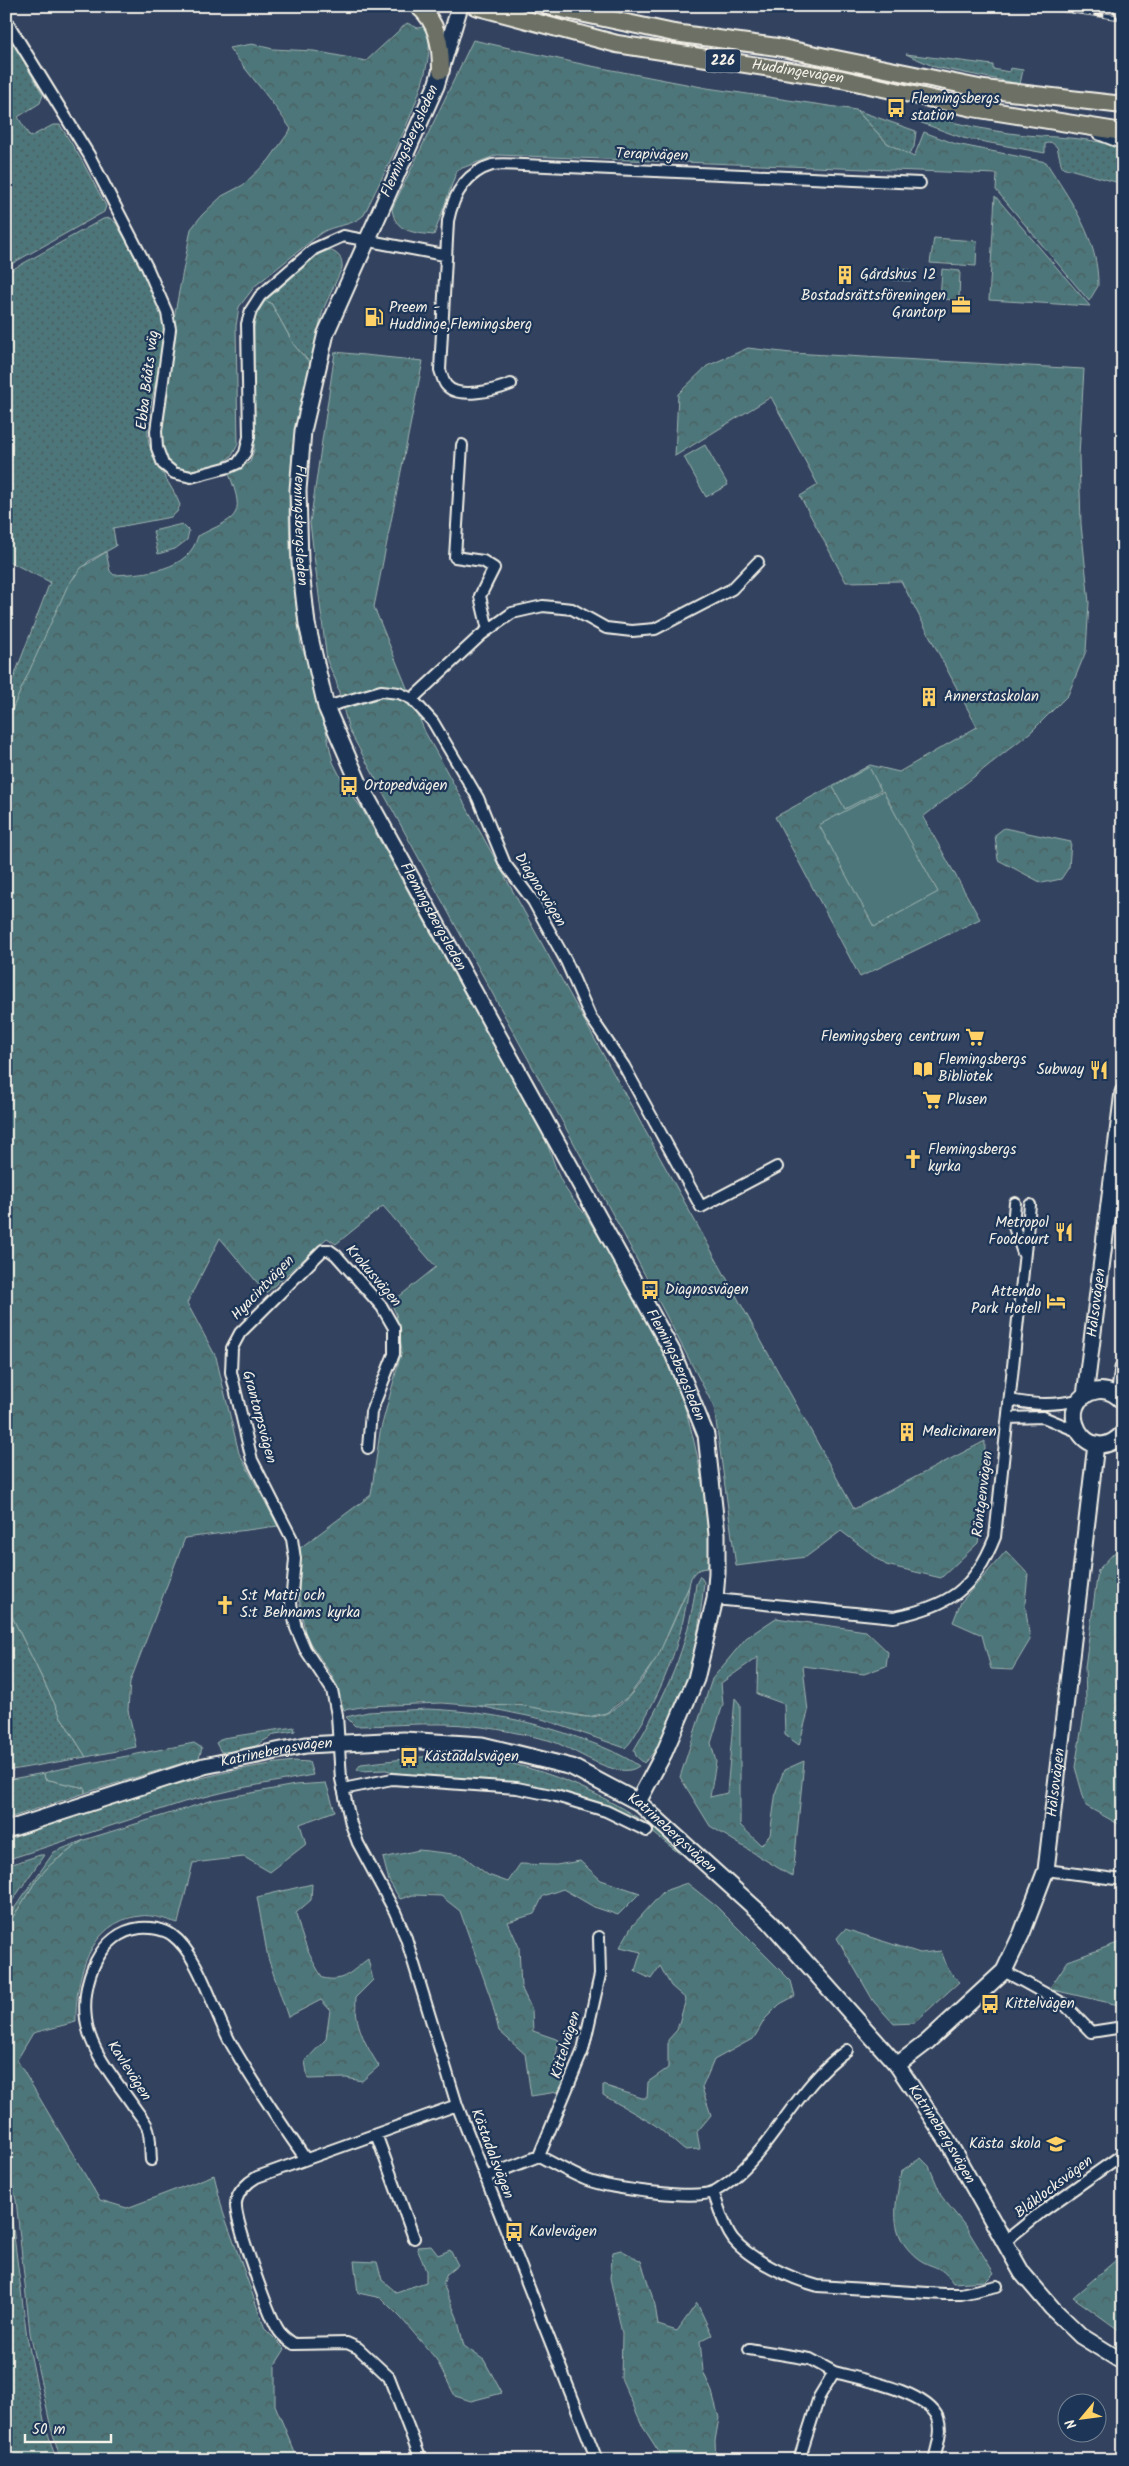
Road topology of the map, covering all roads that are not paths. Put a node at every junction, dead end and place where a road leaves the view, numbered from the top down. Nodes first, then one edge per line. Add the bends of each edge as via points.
1 (418, 6) edge
2 (460, 6) edge
3 (475, 6) edge
4 (548, 6) edge
5 (1122, 6) edge
6 (1123, 11) edge
7 (6, 20) edge
8 (441, 70) junction
9 (1120, 102) edge
10 (1094, 129) junction
11 (1123, 132) edge
12 (1123, 142) edge
13 (920, 184) dead end
14 (365, 241) junction
15 (444, 255) junction
16 (511, 384) dead end
17 (462, 445) dead end
18 (758, 562) dead end
19 (488, 630) junction
20 (412, 700) junction
21 (326, 707) junction
22 (1123, 1092) edge
23 (777, 1167) dead end
24 (1015, 1203) dead end
25 (1030, 1204) dead end
26 (320, 1251) joint
27 (1024, 1258) junction
28 (232, 1348) joint
29 (1123, 1368) edge
30 (1083, 1398) junction
31 (1010, 1400) junction
32 (1121, 1400) edge
33 (1008, 1418) junction
34 (1077, 1431) junction
35 (1123, 1433) edge
36 (1096, 1444) junction
37 (368, 1448) dead end
38 (715, 1599) junction
39 (339, 1743) junction
40 (343, 1789) junction
41 (638, 1802) junction
42 (6, 1830) edge
43 (647, 1831) dead end
44 (1046, 1870) junction
45 (1123, 1880) edge
46 (599, 1937) dead end
47 (1004, 1971) junction
48 (1123, 2027) edge
49 (847, 2050) dead end
50 (897, 2065) junction
51 (457, 2105) junction
52 (376, 2134) junction
53 (1123, 2154) edge
54 (539, 2156) junction
55 (305, 2158) junction
56 (151, 2160) dead end
57 (485, 2177) junction
58 (713, 2192) junction
59 (414, 2238) dead end
60 (1003, 2243) junction
61 (997, 2286) dead end
62 (750, 2349) dead end
63 (1123, 2362) edge
64 (834, 2372) junction
65 (421, 2460) edge
66 (596, 2460) edge
67 (799, 2460) edge
68 (934, 2460) edge

1 - 8 main road via 430,20 440,42
2 - 8 street, Flemingsbergsleden
3 - 10 main road, Huddingevägen / 226 via 617,44 842,79 973,108
4 - 9 main road, Huddingevägen / 226 via 674,33 777,47 984,90
5 - 6 street, bridge
7 - 14 street, Ebba Bååts väg via 89,155 167,313 170,329 156,431 160,459 168,469 184,476 198,476 229,468 242,459 249,437 247,324 254,304 314,249 343,236
8 - 14 street, Flemingsbergsleden
10 - 11 main road, Huddingevägen / 226
10 - 12 street
13 - 15 street, Terapivägen via 494,165 469,177 452,203
14 - 15 street
14 - 21 street, Flemingsbergsleden via 326,333 303,430 298,490 300,562 307,624
15 - 16 street, Terapivägen via 440,370 443,380 452,391 492,391
17 - 19 street via 455,557 483,561 494,568 480,596
18 - 19 street via 732,589 654,629 606,628 572,610 543,606 512,613
19 - 20 street
20 - 21 street, Diagnosvägen via 399,693 381,691
20 - 23 street, Diagnosvägen via 441,733 478,798 505,864 533,901 566,961 590,1016 624,1066 701,1208
21 - 38 street, Flemingsbergsleden via 359,783 672,1351 706,1435 717,1534
22 - 30 street, Hälsovägen
24 - 27 street, Röntgenvägen via 1013,1224
25 - 27 street, Röntgenvägen
26 - 28 street, Hyacintvägen via 245,1326
26 - 37 street, Krokusvägen via 329,1250 336,1255 382,1307 394,1328 394,1354 371,1412
27 - 31 street, Röntgenvägen
28 - 39 street, Grantorpsvägen via 231,1372 252,1460 287,1527 294,1549 292,1604 296,1628 332,1690
29 - 32 street
30 - 31 street via 1062,1405 1045,1406
30 - 32 street via 1106,1391
30 - 34 street, Hälsovägen via 1074,1415
31 - 33 street, Röntgenvägen
33 - 34 street via 1043,1417
33 - 38 street, Röntgenvägen via 996,1536 985,1562 948,1601 894,1617
34 - 36 street
35 - 36 street via 1111,1443
36 - 44 street, Hälsovägen
38 - 41 street, Flemingsbergsleden via 696,1680
39 - 40 street, Kästadalsvägen
39 - 41 street, Katrinebergsvägen via 404,1740 482,1745 572,1767
39 - 42 street, Katrinebergsvägen via 306,1745 204,1766
40 - 43 street via 392,1778 517,1788 582,1802
40 - 51 street, Kästadalsvägen via 358,1843 395,1912 409,1946
41 - 50 street, Katrinebergsvägen via 769,1921
44 - 45 street
44 - 47 street, Hälsovägen
46 - 54 street, Kittelvägen via 600,1975 582,2050
47 - 48 street via 1064,2004 1091,2032
47 - 50 street, Hälsovägen via 927,2042
49 - 58 street via 828,2063 761,2149
50 - 60 street, Katrinebergsvägen via 947,2140
51 - 52 street
51 - 57 street, Kästadalsvägen
52 - 55 street
52 - 59 street
53 - 60 street, Blåklocksvägen
54 - 57 street
54 - 58 street via 587,2180 616,2188 659,2193
55 - 56 street, Kavlevägen via 232,2047 190,1953 171,1934 144,1928 124,1932 101,1950 86,1996 86,2017 97,2052 148,2127
55 - 65 street via 251,2180 236,2201 236,2216 278,2330 294,2344 347,2343 358,2348 389,2377
57 - 66 street, Kästadalsvägen
58 - 61 street via 732,2238 752,2255 803,2282 818,2286 944,2294 962,2294
60 - 63 street, Katrinebergsvägen via 1022,2273 1052,2308 1081,2336
62 - 64 street via 810,2359
64 - 67 street via 819,2397
64 - 68 street via 913,2396 932,2409 940,2428

